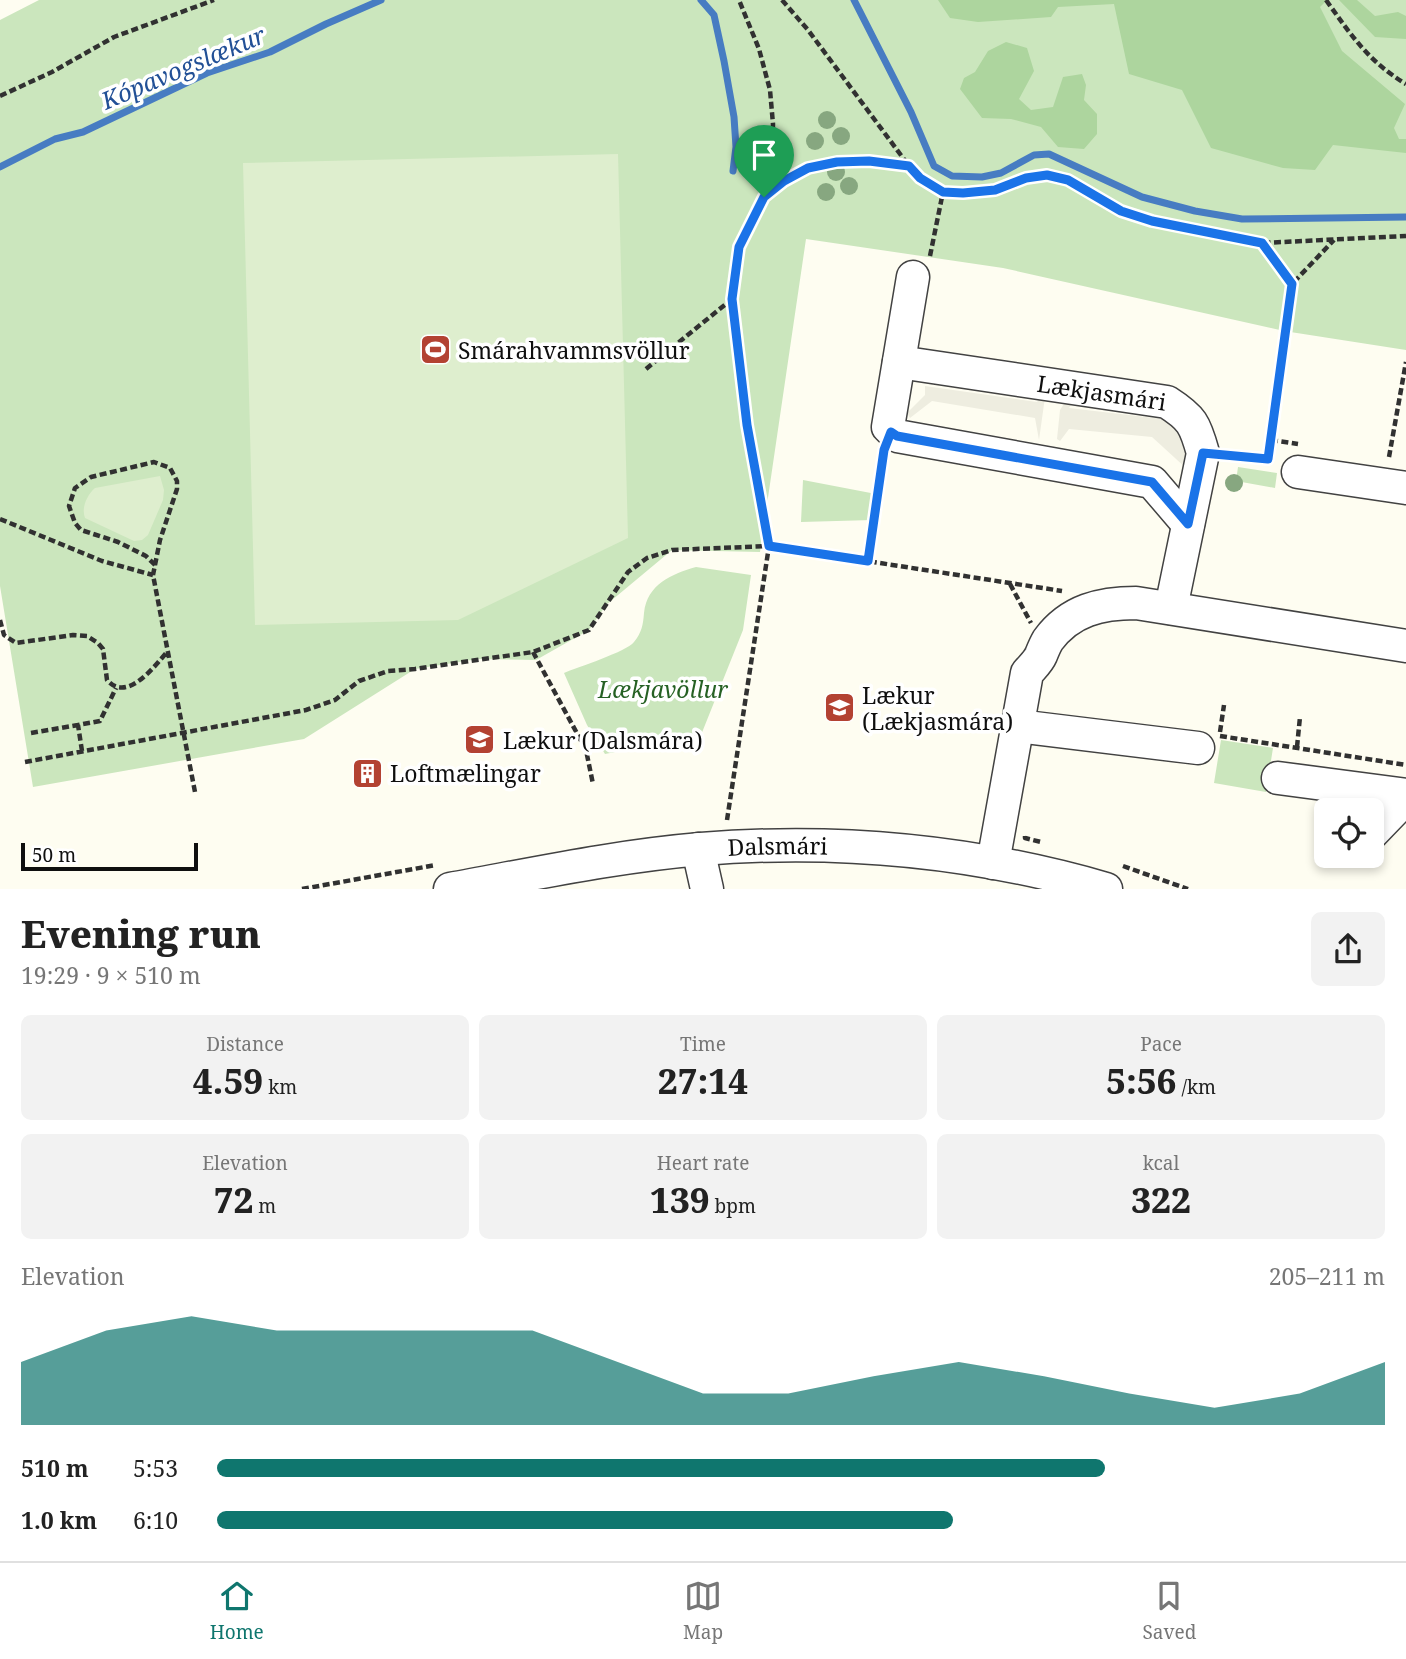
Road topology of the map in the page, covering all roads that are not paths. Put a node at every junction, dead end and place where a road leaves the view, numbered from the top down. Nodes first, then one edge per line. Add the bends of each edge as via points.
1 (913, 276) dead end
2 (899, 362) junction
3 (1298, 472) dead end
4 (1406, 488) edge
5 (1188, 524) junction
6 (1171, 608) junction
7 (1406, 646) edge
8 (1018, 726) junction
9 (1212, 743) road end
10 (1278, 778) dead end
11 (1406, 796) edge
12 (1384, 820) edge
13 (698, 849) junction
14 (993, 863) junction
15 (450, 889) edge
16 (707, 889) edge
17 (1105, 889) edge

1 - 2 street
2 - 5 street via 888,427 897,436 1152,482
2 - 5 street, Lækjasmári via 1167,402 1187,415 1203,453
3 - 4 street
5 - 6 street
6 - 7 street
6 - 8 street via 1108,603 1063,624 1027,673
8 - 9 street
8 - 14 street
10 - 11 street
11 - 12 street
13 - 14 street, Dalsmári via 830,845
13 - 15 street, Dalsmári
13 - 16 street
14 - 17 street, Dalsmári

